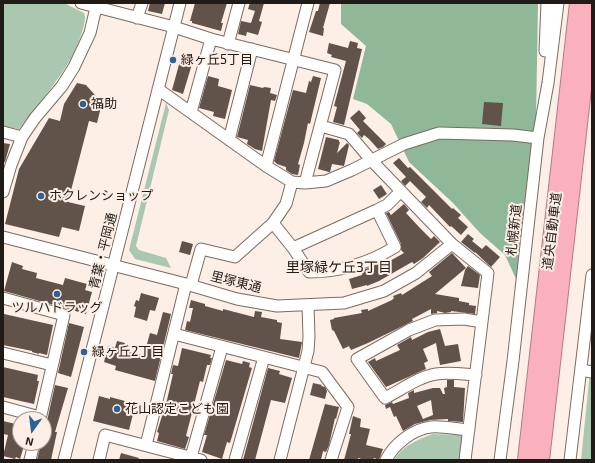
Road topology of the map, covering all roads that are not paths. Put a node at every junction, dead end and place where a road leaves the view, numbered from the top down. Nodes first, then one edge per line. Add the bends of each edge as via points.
1 (81, 3) edge
2 (142, 3) edge
3 (180, 3) edge
4 (239, 3) edge
5 (308, 3) edge
6 (547, 3) edge
7 (558, 3) edge
8 (578, 3) edge
9 (97, 5) edge
10 (592, 9) edge
11 (137, 18) junction
12 (174, 27) junction
13 (211, 39) junction
14 (228, 44) junction
15 (252, 49) junction
16 (293, 59) junction
17 (548, 83) junction
18 (158, 89) junction
19 (191, 112) junction
20 (321, 126) junction
21 (3, 132) edge
22 (22, 137) junction
23 (538, 138) junction
24 (229, 140) junction
25 (372, 161) junction
26 (266, 166) junction
27 (292, 182) junction
28 (305, 184) junction
29 (4, 185) edge
30 (401, 191) junction
31 (376, 210) junction
32 (273, 223) junction
33 (3, 237) edge
34 (452, 244) junction
35 (293, 248) junction
36 (114, 264) junction
37 (592, 275) edge
38 (189, 284) junction
39 (3, 298) edge
40 (308, 306) junction
41 (482, 322) junction
42 (174, 334) junction
43 (222, 347) junction
44 (3, 353) edge
45 (264, 357) junction
46 (52, 365) junction
47 (304, 367) junction
48 (587, 371) edge
49 (476, 375) junction
50 (3, 407) edge
51 (16, 411) edge
52 (42, 411) edge
53 (469, 430) junction
54 (146, 445) junction
55 (196, 459) edge
56 (64, 460) edge
57 (99, 460) edge
58 (235, 460) edge
59 (280, 460) edge
60 (331, 460) edge
61 (386, 460) edge
62 (465, 460) edge
63 (500, 460) edge
64 (526, 460) edge
65 (541, 460) edge
66 (570, 460) edge

1 - 9 street
2 - 11 street
3 - 12 street, 青葉・平岡通
4 - 14 street
5 - 16 street
6 - 17 street via 545,53
7 - 17 street, 札幌新道
8 - 64 highway, 道央自動車道
9 - 11 street
9 - 22 street via 90,33 74,67
10 - 65 highway, 道央自動車道
11 - 12 street
12 - 13 street
12 - 18 street, 青葉・平岡通
13 - 14 street
13 - 19 street
14 - 15 street
15 - 16 street
15 - 24 street
16 - 20 street via 334,70
16 - 26 street
17 - 23 street, 札幌新道
18 - 19 street
18 - 36 street, 青葉・平岡通
19 - 24 street
20 - 25 street via 349,134
20 - 28 street
21 - 22 street
22 - 29 street
23 - 25 street via 439,133 404,144
23 - 63 street, 札幌新道
24 - 26 street
25 - 28 street via 326,181
25 - 30 street
26 - 27 street
27 - 28 street
27 - 32 street via 286,204
30 - 31 street via 387,205
30 - 34 street
31 - 35 street
31 - 35 street via 395,247 381,256 340,270 309,272
32 - 35 street
32 - 38 street via 235,257 201,249
33 - 36 street, 里塚東通
34 - 40 street, 里塚東通 via 416,273 384,291 344,303
34 - 41 street via 488,273
36 - 38 street, 里塚東通
36 - 56 street, 青葉・平岡通
37 - 48 street
38 - 40 street, 里塚東通 via 264,304
38 - 42 street
39 - 46 street via 64,315
40 - 47 street via 309,337
41 - 49 street
41 - 49 street via 464,319 435,320 409,330 357,359 385,398 434,374
42 - 43 street
42 - 54 street
43 - 45 street
43 - 55 street
44 - 46 street
45 - 47 street
45 - 58 street
46 - 52 street
47 - 59 street
47 - 60 street via 322,372 348,407
48 - 66 street
49 - 53 street
50 - 51 street
53 - 61 street via 430,427 415,432 402,440
53 - 62 street
54 - 55 street
54 - 57 street via 105,435

